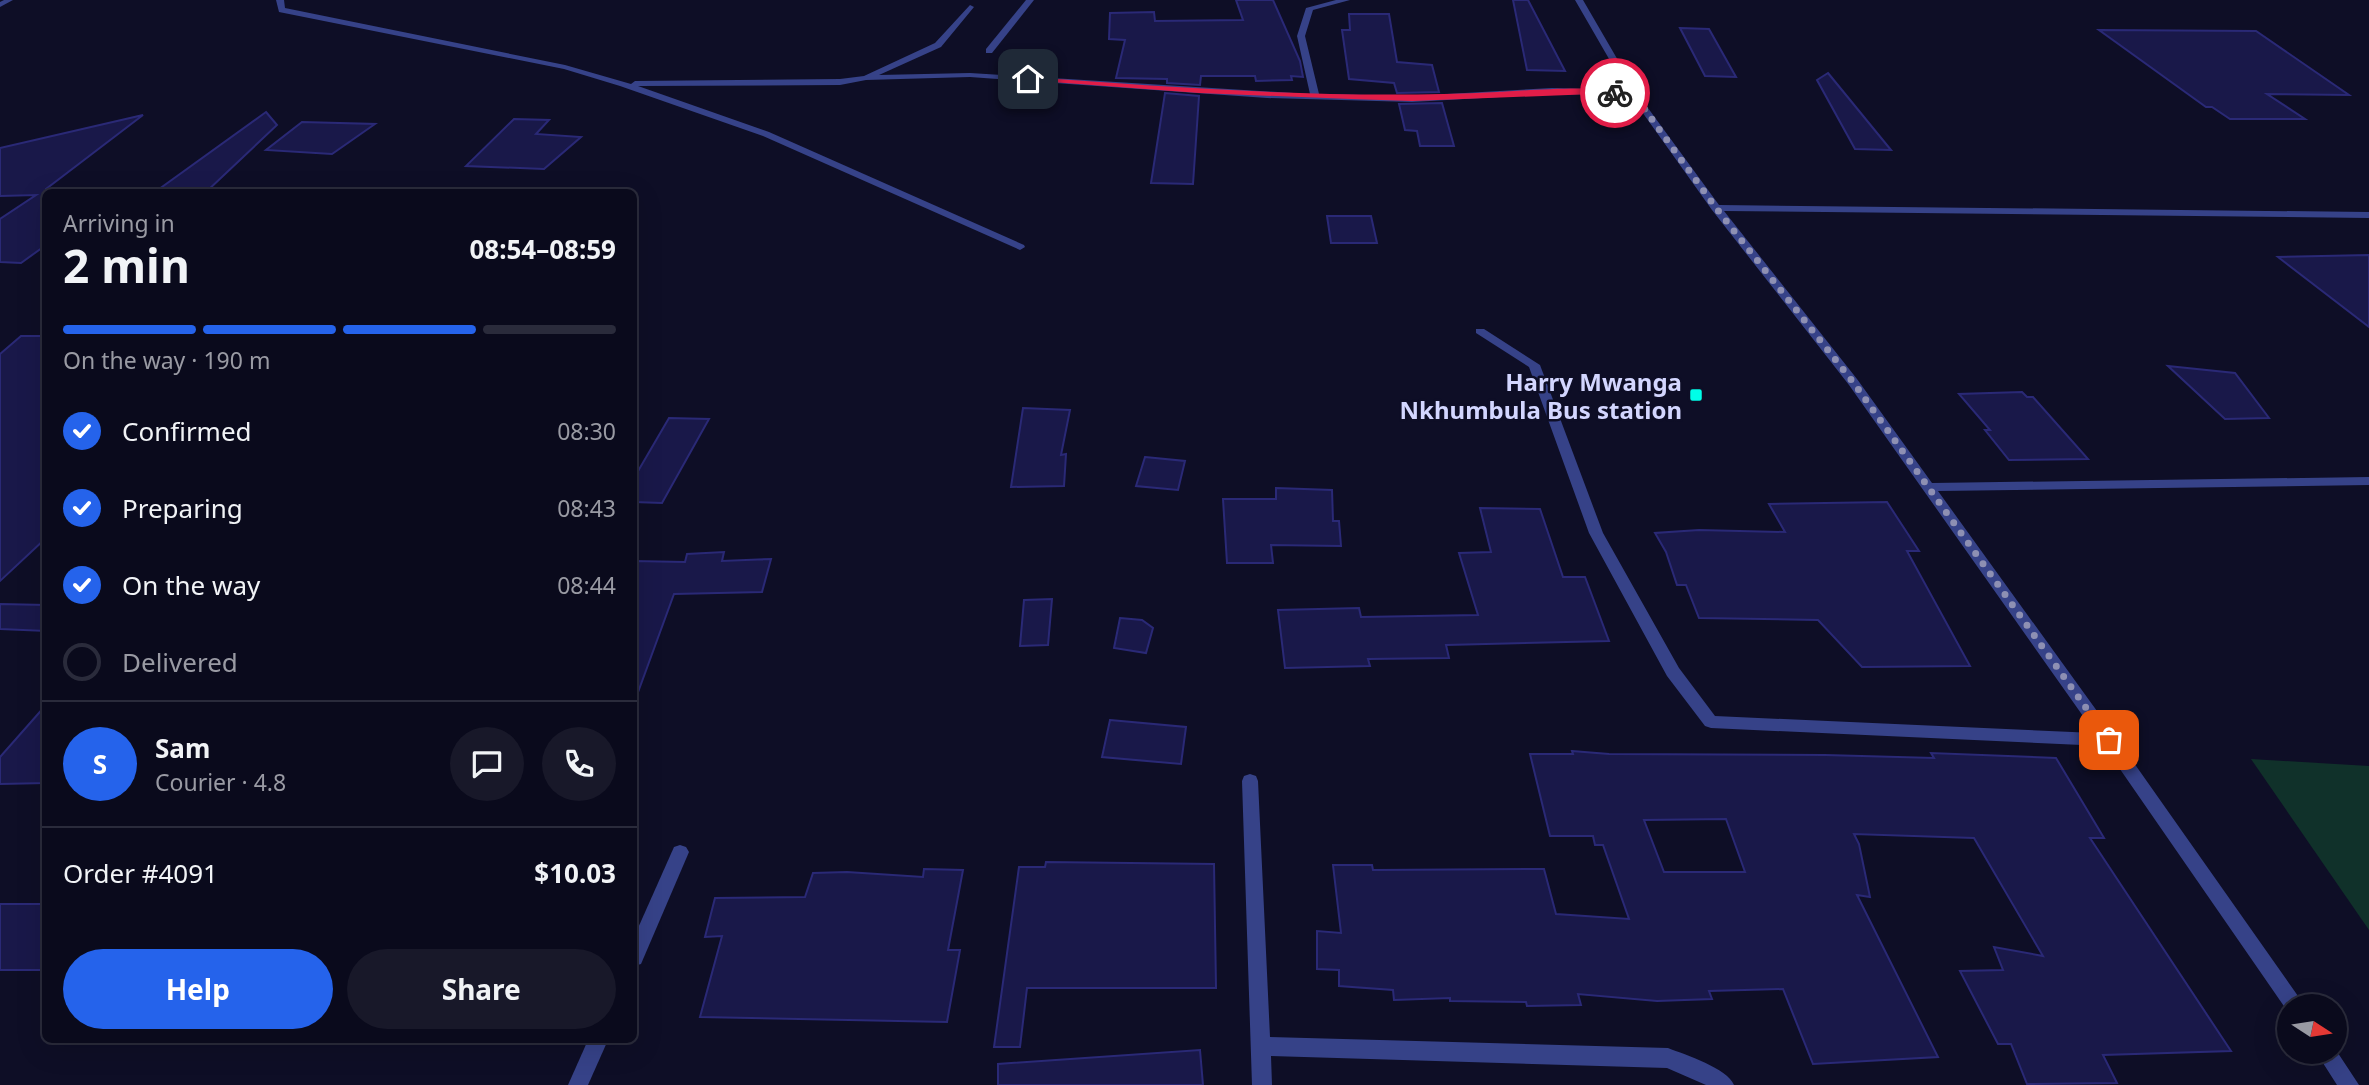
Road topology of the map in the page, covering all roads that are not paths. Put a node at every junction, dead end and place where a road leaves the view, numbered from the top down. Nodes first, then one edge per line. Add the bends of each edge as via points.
1 (9, 0) edge
2 (281, 0) edge
3 (1030, 0) edge
4 (1346, 0) edge
5 (1579, 0) edge
6 (0, 5) edge
7 (970, 7) dead end
8 (989, 51) dead end
9 (866, 78) junction
10 (623, 84) junction
11 (1633, 93) junction
12 (1315, 96) junction
13 (1716, 208) junction
14 (2369, 215) edge
15 (1020, 247) dead end
16 (1480, 331) dead end
17 (2369, 481) edge
18 (1928, 487) junction
19 (2109, 740) junction
20 (1250, 781) dead end
21 (680, 852) dead end
22 (637, 951) edge
23 (2286, 994) edge
24 (597, 1043) edge
25 (1261, 1046) junction
26 (2334, 1064) edge
27 (578, 1085) edge
28 (1262, 1085) edge
29 (1724, 1085) edge
30 (2349, 1085) edge

1 - 6 street
2 - 10 street via 282,10 565,67
3 - 8 street
4 - 12 street via 1310,8 1301,36
5 - 11 street
7 - 9 street via 938,45
9 - 10 street
9 - 12 street via 970,75
10 - 15 street via 766,134
11 - 12 street via 1552,91 1412,99
11 - 13 street
13 - 14 street
13 - 18 street via 1853,382
16 - 19 street via 1534,365 1596,533 1673,672 1711,722
17 - 18 street
18 - 19 street
19 - 23 street
20 - 25 street
21 - 22 street
24 - 27 street
25 - 28 street
25 - 29 street via 1668,1058
26 - 30 street

